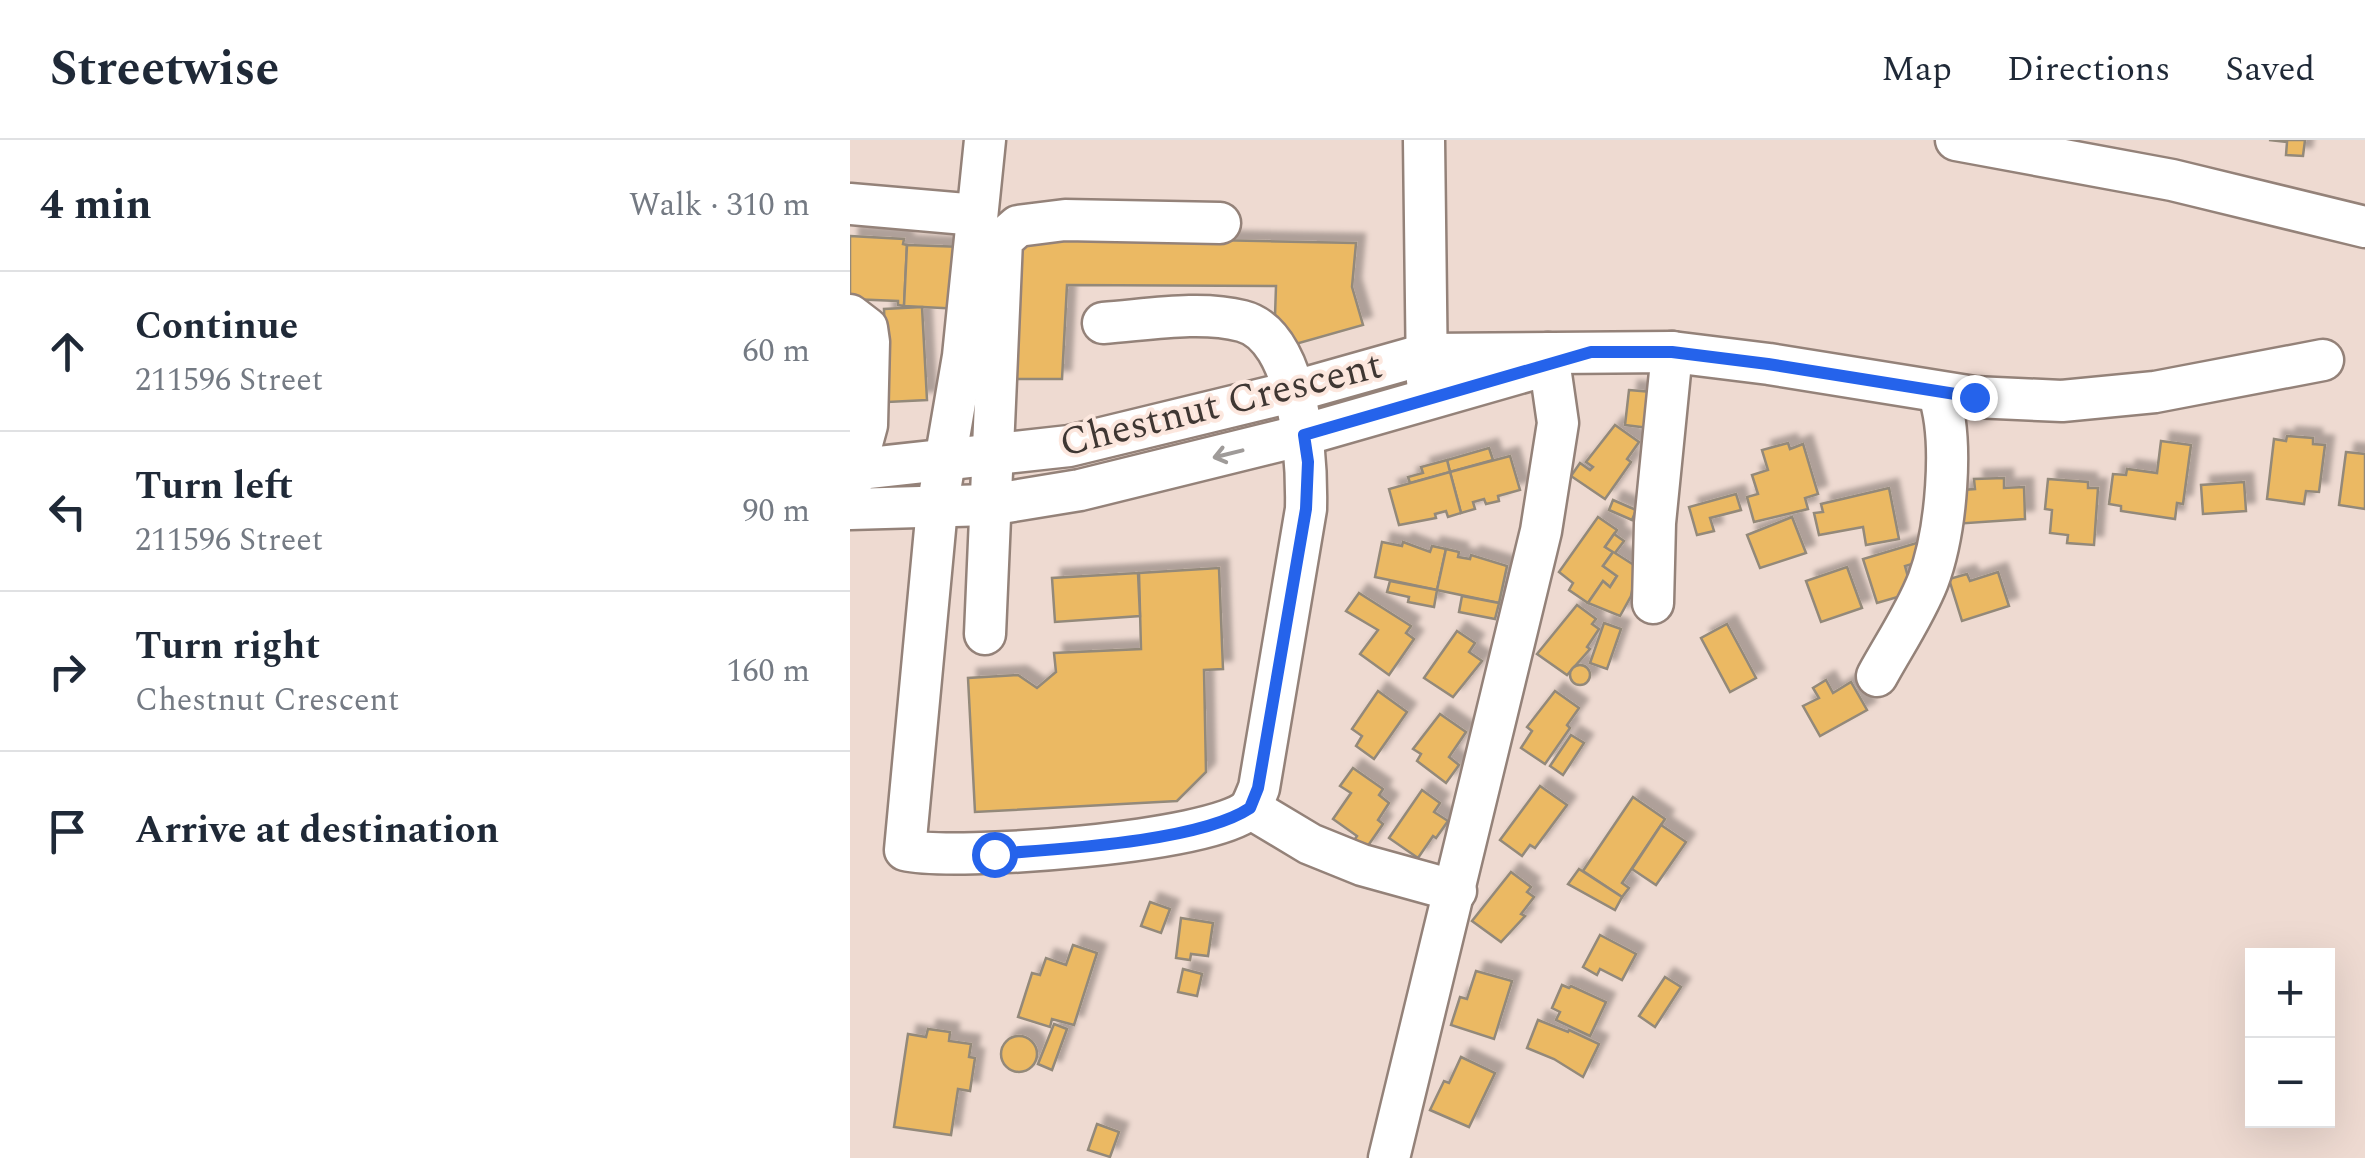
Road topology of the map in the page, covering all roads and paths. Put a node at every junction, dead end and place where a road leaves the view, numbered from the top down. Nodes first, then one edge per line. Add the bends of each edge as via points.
1 (985, 140) edge
2 (1424, 140) edge
3 (1956, 140) edge
4 (850, 204) edge
5 (977, 215) junction
6 (1220, 223) dead end
7 (2365, 228) edge
8 (850, 315) edge
9 (1102, 323) dead end
10 (1672, 352) junction
11 (1426, 354) junction
12 (1549, 358) junction
13 (2323, 360) dead end
14 (1295, 390) junction
15 (1938, 392) junction
16 (1428, 400) junction
17 (1304, 435) junction
18 (991, 455) junction
19 (944, 461) junction
20 (852, 476) edge
21 (989, 505) junction
22 (937, 508) junction
23 (850, 509) edge
24 (1653, 604) dead end
25 (985, 634) dead end
26 (1876, 676) dead end
27 (1250, 808) junction
28 (1456, 890) junction
29 (1389, 1158) edge

1 - 5 street
2 - 11 street
3 - 7 street via 2172,180
4 - 5 street
5 - 19 street
6 - 18 street via 1065,220 1006,232
8 - 20 street via 866,328 869,342 866,425
9 - 14 street via 1200,317 1254,325
10 - 12 street, Chestnut Crescent
10 - 15 street, Chestnut Crescent
10 - 24 street
11 - 12 street, Chestnut Crescent
11 - 14 street, Chestnut Crescent
11 - 16 street
12 - 16 street, Chestnut Crescent
12 - 28 street via 1558,423 1542,531
13 - 15 street, Chestnut Crescent via 2155,392 2062,401
14 - 17 street
14 - 18 street, Chestnut Crescent via 1069,446
15 - 26 street via 1948,435 1937,548 1928,581
16 - 17 street, Chestnut Crescent
17 -> 21 street, Chestnut Crescent via 1080,490
17 - 27 street via 1304,529
18 - 19 street, Chestnut Crescent
18 - 21 street
19 - 20 street, Chestnut Crescent
19 - 22 street
21 - 22 street, Chestnut Crescent
21 - 25 street
22 - 23 street, Chestnut Crescent
22 - 27 street via 905,850 954,855 1060,849 1211,825
27 - 28 street via 1345,858
28 - 29 street

